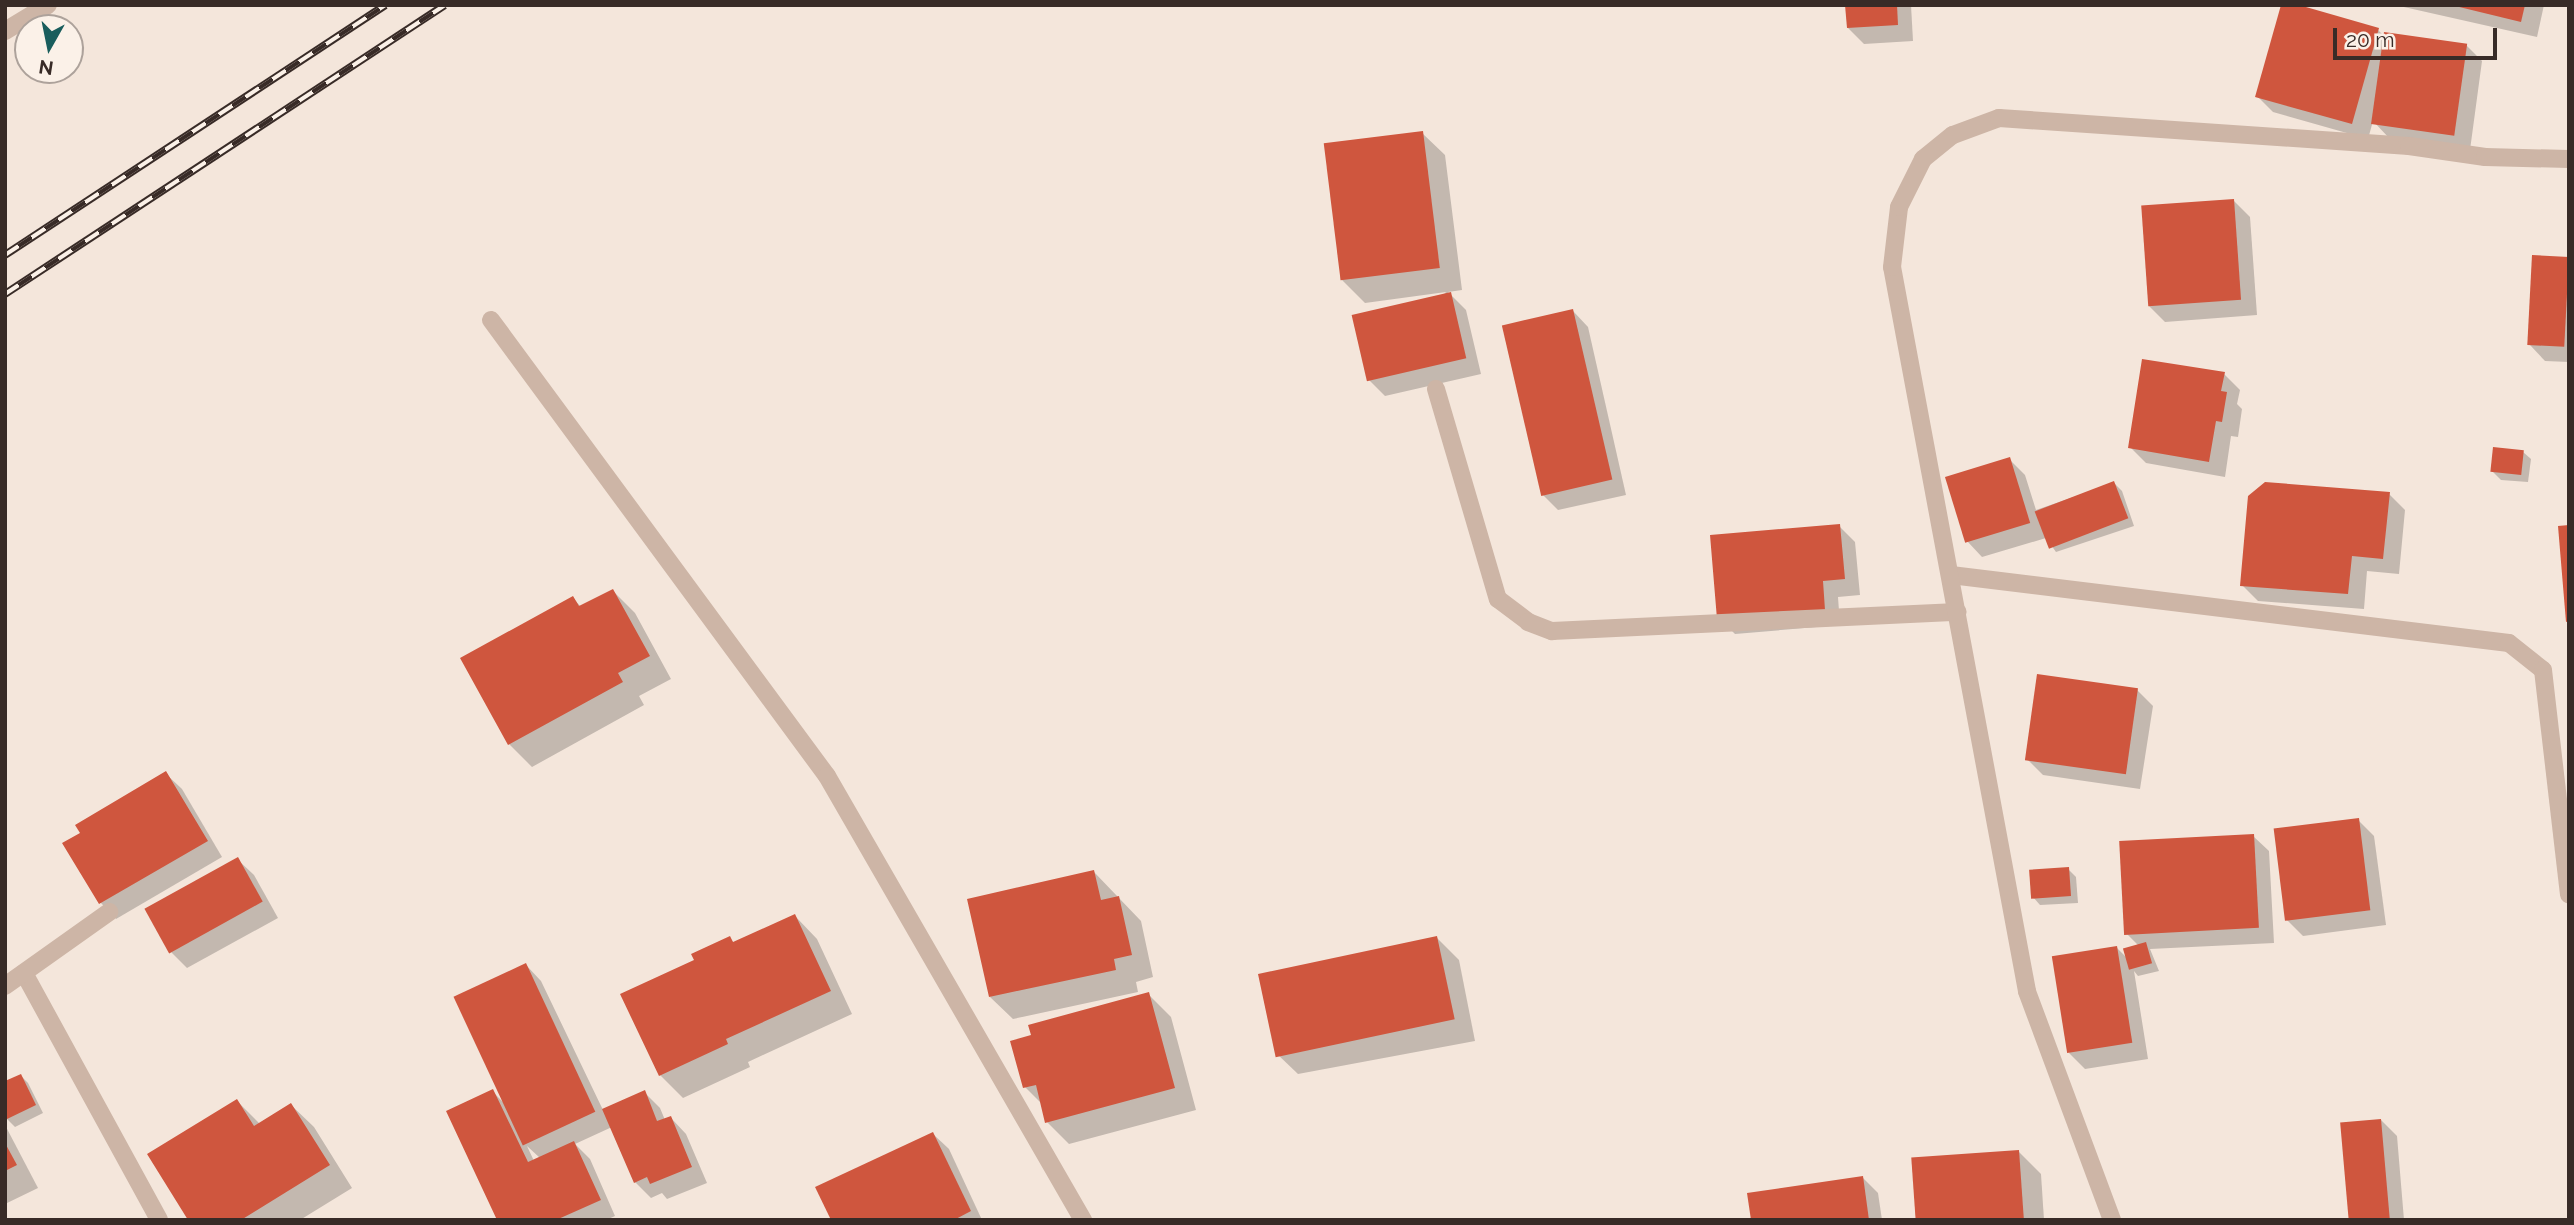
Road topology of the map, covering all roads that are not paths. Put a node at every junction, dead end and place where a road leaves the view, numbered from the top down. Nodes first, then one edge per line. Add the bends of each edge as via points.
1 (48, 5) edge
2 (5, 31) edge
3 (2569, 159) edge
4 (491, 320) dead end
5 (1436, 389) dead end
6 (1951, 575) junction
7 (1958, 612) junction
8 (2569, 894) edge
9 (109, 912) dead end
10 (24, 973) junction
11 (5, 986) edge
12 (159, 1220) edge
13 (1083, 1220) edge
14 (2112, 1220) edge

1 - 2 street
3 - 6 street via 2485,157 2409,146 1999,118 1953,135 1923,159 1899,207 1892,267
4 - 13 street via 827,776
5 - 7 street via 1498,599 1528,622 1552,631
6 - 7 street
6 - 8 street via 2509,643 2543,670
7 - 14 street via 2027,990
9 - 10 street
10 - 11 street
10 - 12 street

